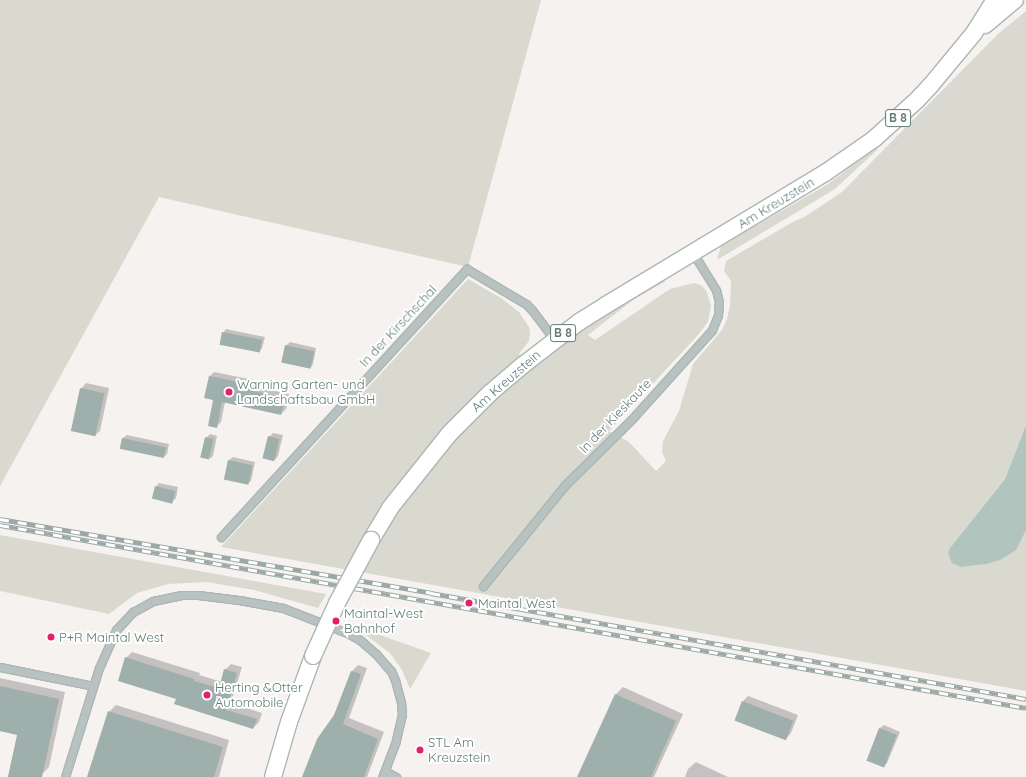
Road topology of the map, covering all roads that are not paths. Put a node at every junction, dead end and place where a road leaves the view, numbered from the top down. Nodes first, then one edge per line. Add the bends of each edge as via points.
1 (996, 0) edge
2 (1015, 0) edge
3 (974, 33) junction
4 (693, 253) junction
5 (555, 340) junction
6 (221, 537) dead end
7 (483, 586) dead end
8 (0, 667) edge
9 (93, 686) junction
10 (383, 774) edge
11 (65, 777) edge
12 (273, 777) edge
13 (396, 777) edge

1 - 3 main road, Am Kreuzstein / B 8
2 - 3 main road, Am Kreuzstein
3 - 4 main road, Am Kreuzstein / B 8 via 917,100 874,139 825,173
4 - 5 main road, Am Kreuzstein / B 8 via 606,305
4 - 7 street, In der Kieskaute via 716,290 719,302 718,315 712,330 631,420 565,485
5 - 6 street, In der Kirschschal via 526,304 467,269
5 - 12 main road, Am Kreuzstein / B 8, bridge via 490,393 449,434 390,508 337,603 313,656 291,715
8 - 9 street
9 - 10 street via 110,639 125,619 153,601 181,595 215,596 283,608 332,625 360,640 391,671 401,703 402,720
9 - 11 street
10 - 13 street

